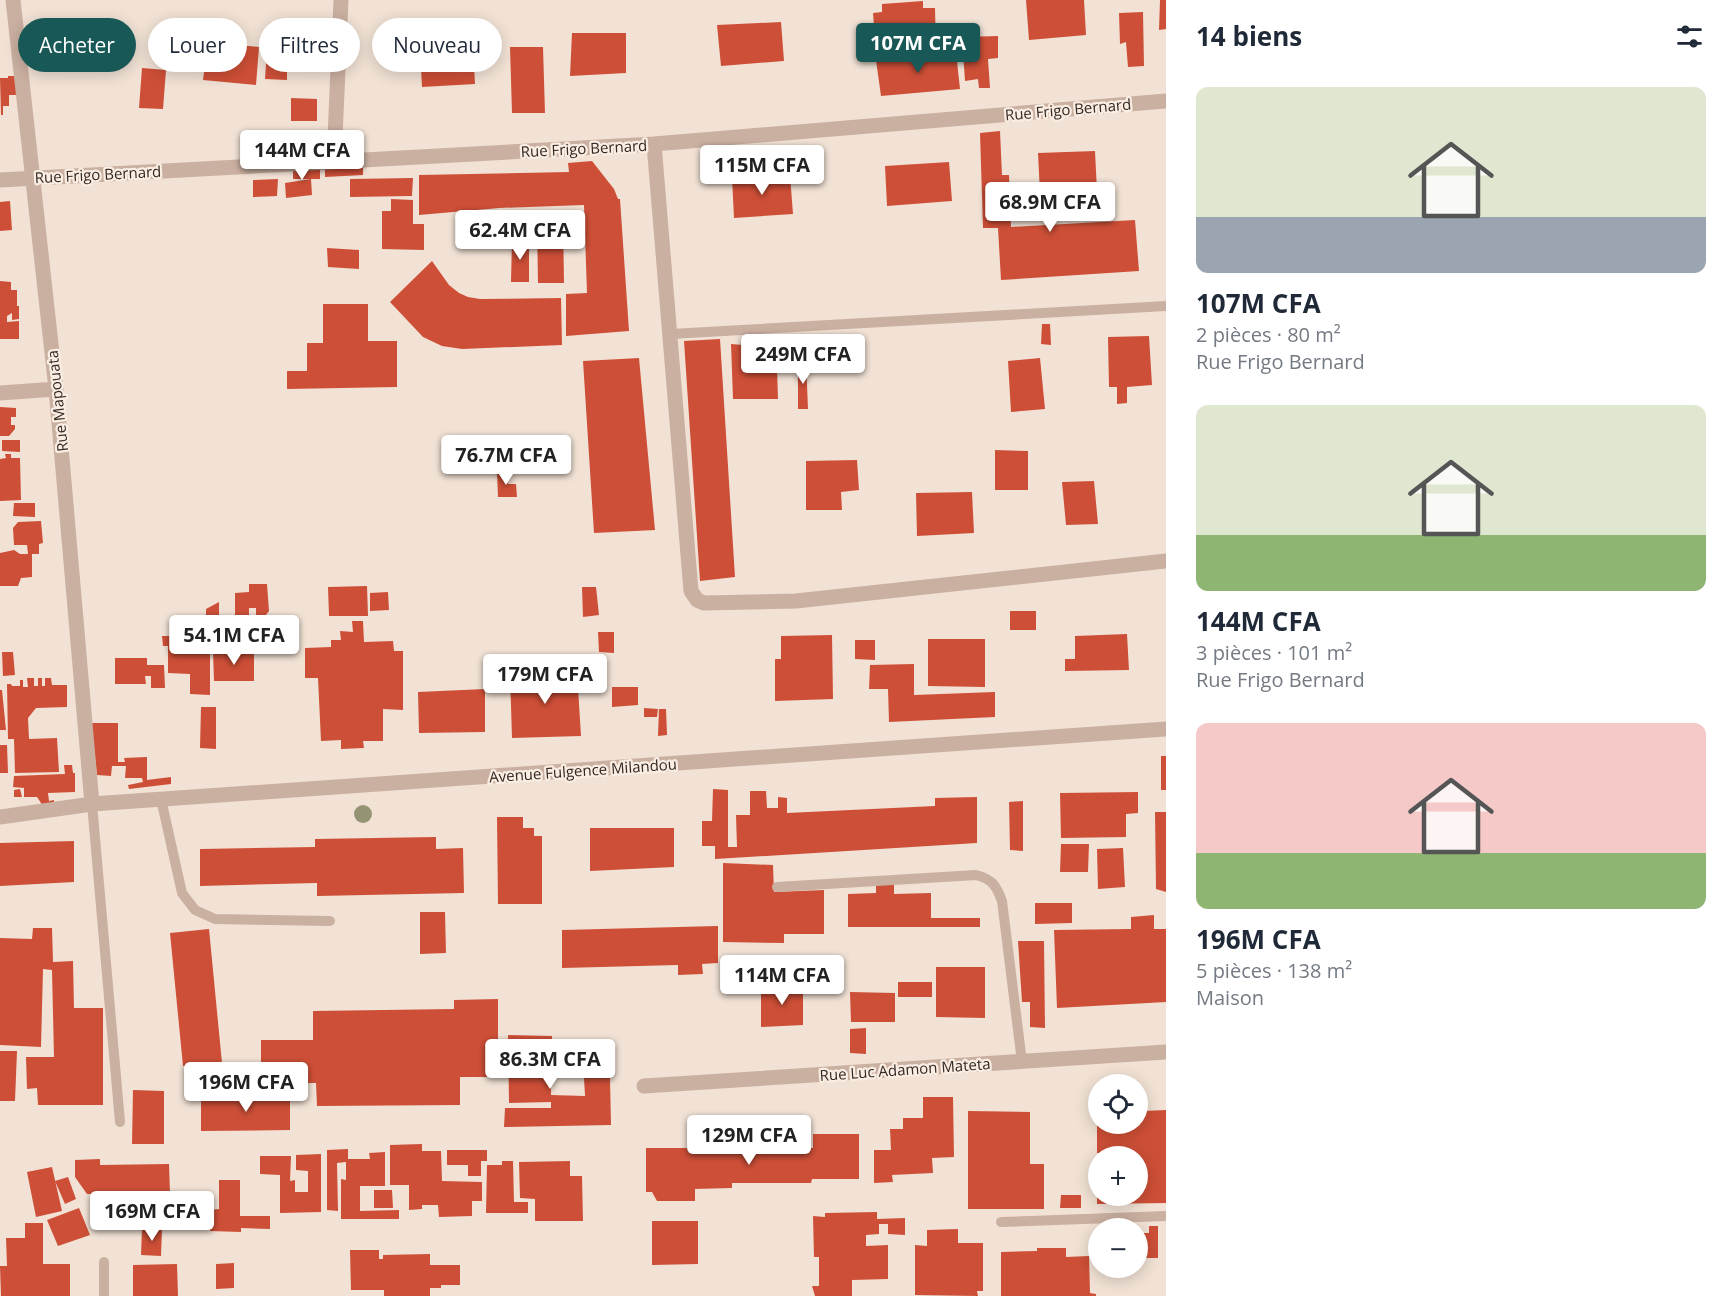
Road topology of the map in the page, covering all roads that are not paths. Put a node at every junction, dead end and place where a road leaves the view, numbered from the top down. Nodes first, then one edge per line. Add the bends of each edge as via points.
1 (13, 0) edge
2 (341, 0) edge
3 (1166, 100) edge
4 (654, 144) junction
5 (334, 161) junction
6 (32, 177) junction
7 (0, 180) edge
8 (1166, 306) edge
9 (670, 334) junction
10 (56, 389) junction
11 (0, 393) edge
12 (1166, 561) edge
13 (1166, 729) edge
14 (161, 799) junction
15 (92, 804) junction
16 (0, 817) edge
17 (777, 887) dead end
18 (330, 921) dead end
19 (1166, 1052) edge
20 (1022, 1062) junction
21 (644, 1086) dead end
22 (120, 1122) dead end
23 (1166, 1216) edge
24 (1001, 1222) dead end
25 (104, 1262) dead end
26 (104, 1296) edge

1 - 6 street, Rue Mapouata
2 - 5 street
3 - 4 street, Rue Frigo Bernard
4 - 5 street, Rue Frigo Bernard
4 - 9 street
5 - 6 street, Rue Frigo Bernard
6 - 7 street, Rue Frigo Bernard
6 - 10 street, Rue Mapouata
8 - 9 lane
9 - 12 street via 691,591 697,600 796,601
10 - 11 street
10 - 15 street, Rue Mapouata
13 - 14 street, Avenue Fulgence Milandou
14 - 15 street, Avenue Fulgence Milandou
14 - 18 lane via 182,893 195,910 215,919
15 - 16 street, Avenue Fulgence Milandou
15 - 22 lane
17 - 20 lane via 976,875 989,878 1002,901
19 - 20 street, Rue Luc Adamon Mateta
20 - 21 street, Rue Luc Adamon Mateta
23 - 24 lane
25 - 26 lane

